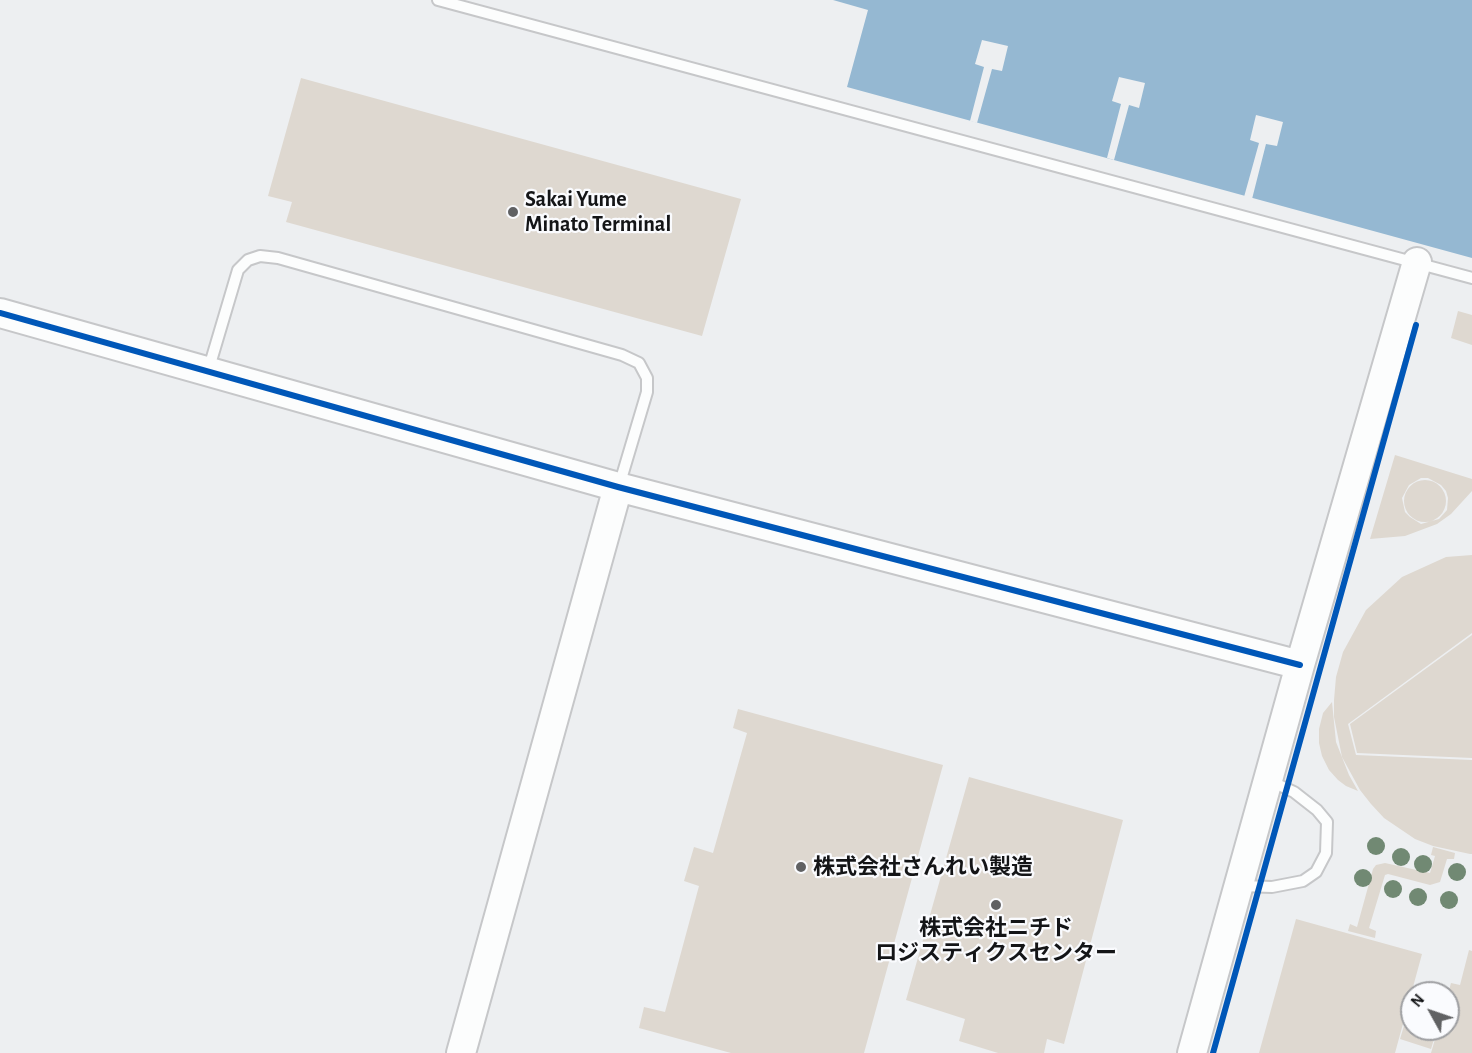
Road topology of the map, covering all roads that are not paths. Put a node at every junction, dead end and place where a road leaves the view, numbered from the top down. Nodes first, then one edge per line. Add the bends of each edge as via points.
1 (438, 0) edge
2 (1417, 262) junction
3 (1472, 278) edge
4 (0, 313) edge
5 (208, 371) junction
6 (618, 487) junction
7 (1300, 665) junction
8 (1268, 780) junction
9 (1238, 886) junction
10 (462, 1053) edge
11 (1192, 1053) edge

1 - 2 lane
2 - 3 lane
2 - 7 street
4 - 5 street
5 - 6 street
5 - 6 lane via 238,270 248,260 260,256 278,258 369,283 639,363 647,378 647,392
6 - 7 street
6 - 10 street
7 - 8 street
8 - 9 street
8 - 9 lane via 1294,792 1327,822 1326,853 1316,872 1303,880 1272,887
9 - 11 street

